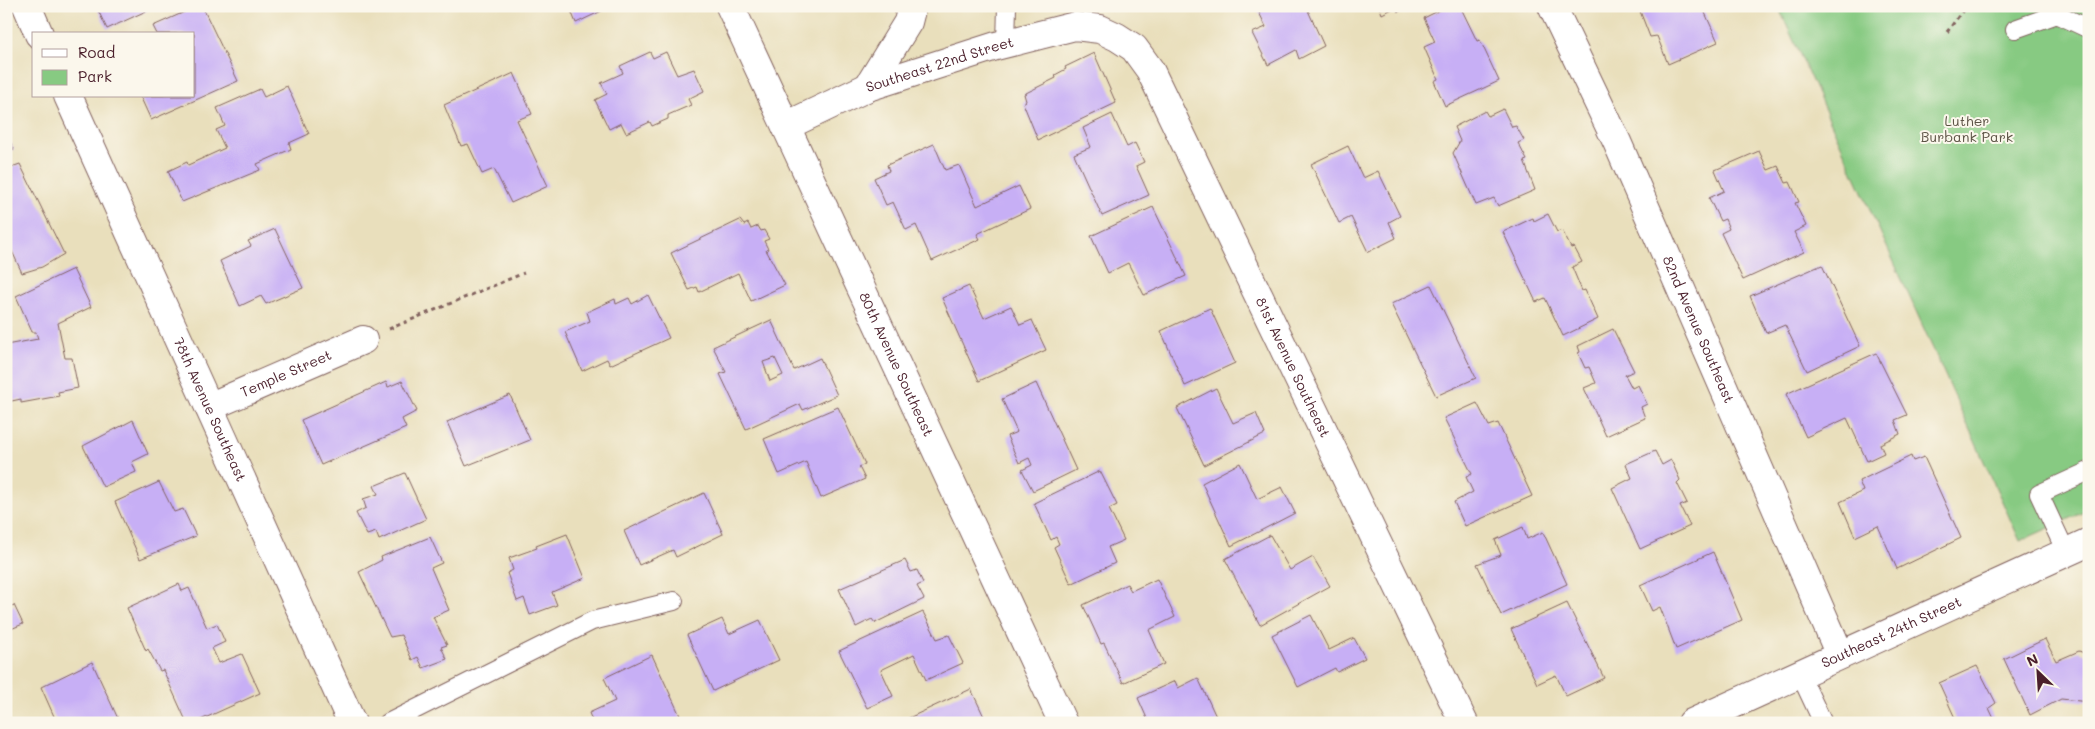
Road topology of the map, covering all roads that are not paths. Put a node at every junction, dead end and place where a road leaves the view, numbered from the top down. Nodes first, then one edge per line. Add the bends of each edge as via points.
1 (27, 6) edge
2 (730, 6) edge
3 (912, 6) edge
4 (1007, 6) edge
5 (1552, 6) edge
6 (1100, 29) joint
7 (2016, 29) dead end
8 (2089, 29) edge
9 (38, 32) edge
10 (1006, 44) junction
11 (868, 87) junction
12 (69, 98) edge
13 (786, 126) junction
14 (363, 340) road end
15 (209, 407) junction
16 (2089, 470) edge
17 (2077, 547) edge
18 (674, 601) dead end
19 (1840, 655) junction
20 (1800, 674) junction
21 (352, 723) edge
22 (388, 723) edge
23 (1063, 723) edge
24 (1464, 723) edge
25 (1692, 723) edge
26 (1823, 723) edge

1 - 9 street
2 - 13 street, 80th Avenue Southeast
3 - 11 street via 908,22
4 - 10 lane
5 - 19 street, 82nd Avenue Southeast via 1617,142
6 - 10 street, Southeast 22nd Street via 1075,26
6 - 24 street, 81st Avenue Southeast via 1134,48 1150,70
7 - 8 lane via 2057,14
10 - 11 street, Southeast 22nd Street
11 - 13 street, Southeast 22nd Street
12 - 15 street, 78th Avenue Southeast
13 - 23 street, 80th Avenue Southeast
14 - 15 street, Temple Street
15 - 21 street, 78th Avenue Southeast
16 - 17 lane via 2039,494
17 - 19 street, Southeast 24th Street
18 - 22 lane via 592,621
19 - 20 street, Southeast 24th Street
20 - 25 street, Southeast 24th Street
20 - 26 lane

